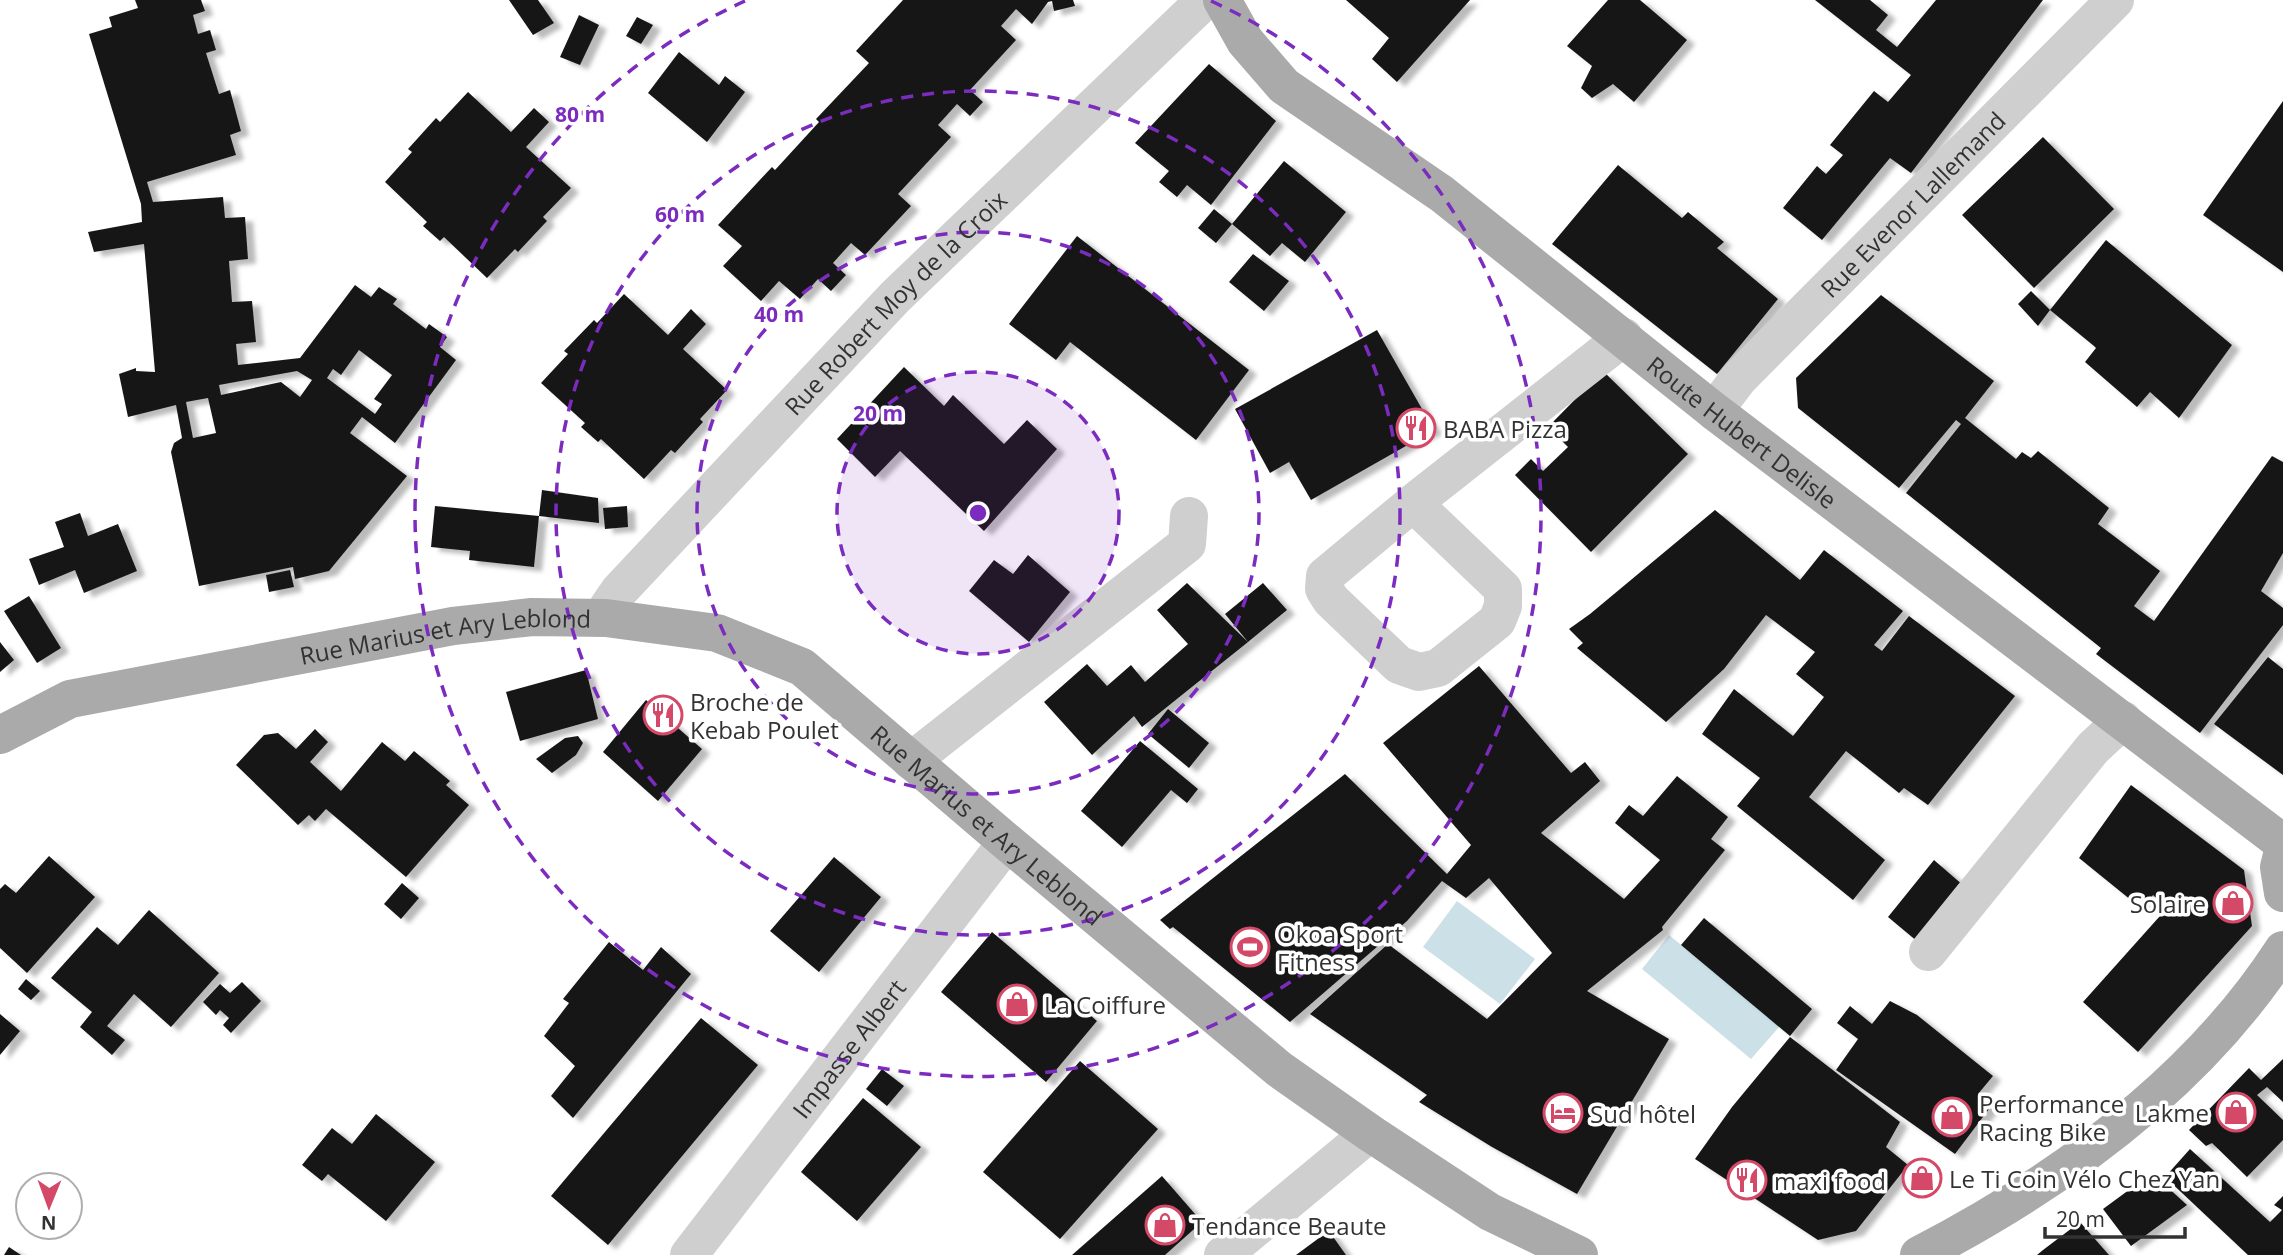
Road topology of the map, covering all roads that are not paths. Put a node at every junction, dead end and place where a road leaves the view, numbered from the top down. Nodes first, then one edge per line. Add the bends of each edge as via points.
1 (1205, 0) edge
2 (1222, 0) edge
3 (2115, 0) edge
4 (1624, 337) junction
5 (1714, 411) junction
6 (1413, 503) junction
7 (1189, 516) dead end
8 (606, 618) junction
9 (2123, 720) junction
10 (0, 735) edge
11 (911, 761) junction
12 (1007, 842) junction
13 (2283, 843) edge
14 (2283, 851) edge
15 (2283, 894) edge
16 (2283, 950) edge
17 (1927, 952) dead end
18 (1370, 1133) junction
19 (689, 1255) edge
20 (1223, 1255) edge
21 (1579, 1255) edge
22 (1919, 1255) edge

1 - 8 street, Rue Robert Moy de la Croix via 895,297 619,591
2 - 4 main road, Route Hubert Delisle via 1245,41 1284,86 1442,194
3 - 5 street, Rue Evenor Lallemand via 1739,378
4 - 5 main road, Route Hubert Delisle
4 - 6 street
5 - 9 main road, Route Hubert Delisle
6 - 6 street via 1503,589 1497,621 1438,668 1419,672 1399,665 1324,589 1325,576
7 - 11 street via 1187,544
8 - 10 main road, Rue Marius et Ary Leblond via 532,617 427,631 70,699
8 - 11 main road, Rue Marius et Ary Leblond via 717,633 802,667
9 - 13 main road, Route Hubert Delisle
9 - 17 street via 2093,748
11 - 12 main road, Rue Marius et Ary Leblond
12 - 18 main road, Rue Marius et Ary Leblond via 1279,1069
12 - 19 street, Impasse Albert
14 - 15 main road via 2279,867
16 - 22 main road via 2233,1018 2162,1092 2068,1166 1979,1224
18 - 20 street
18 - 21 main road, Rue Marius et Ary Leblond via 1490,1212

